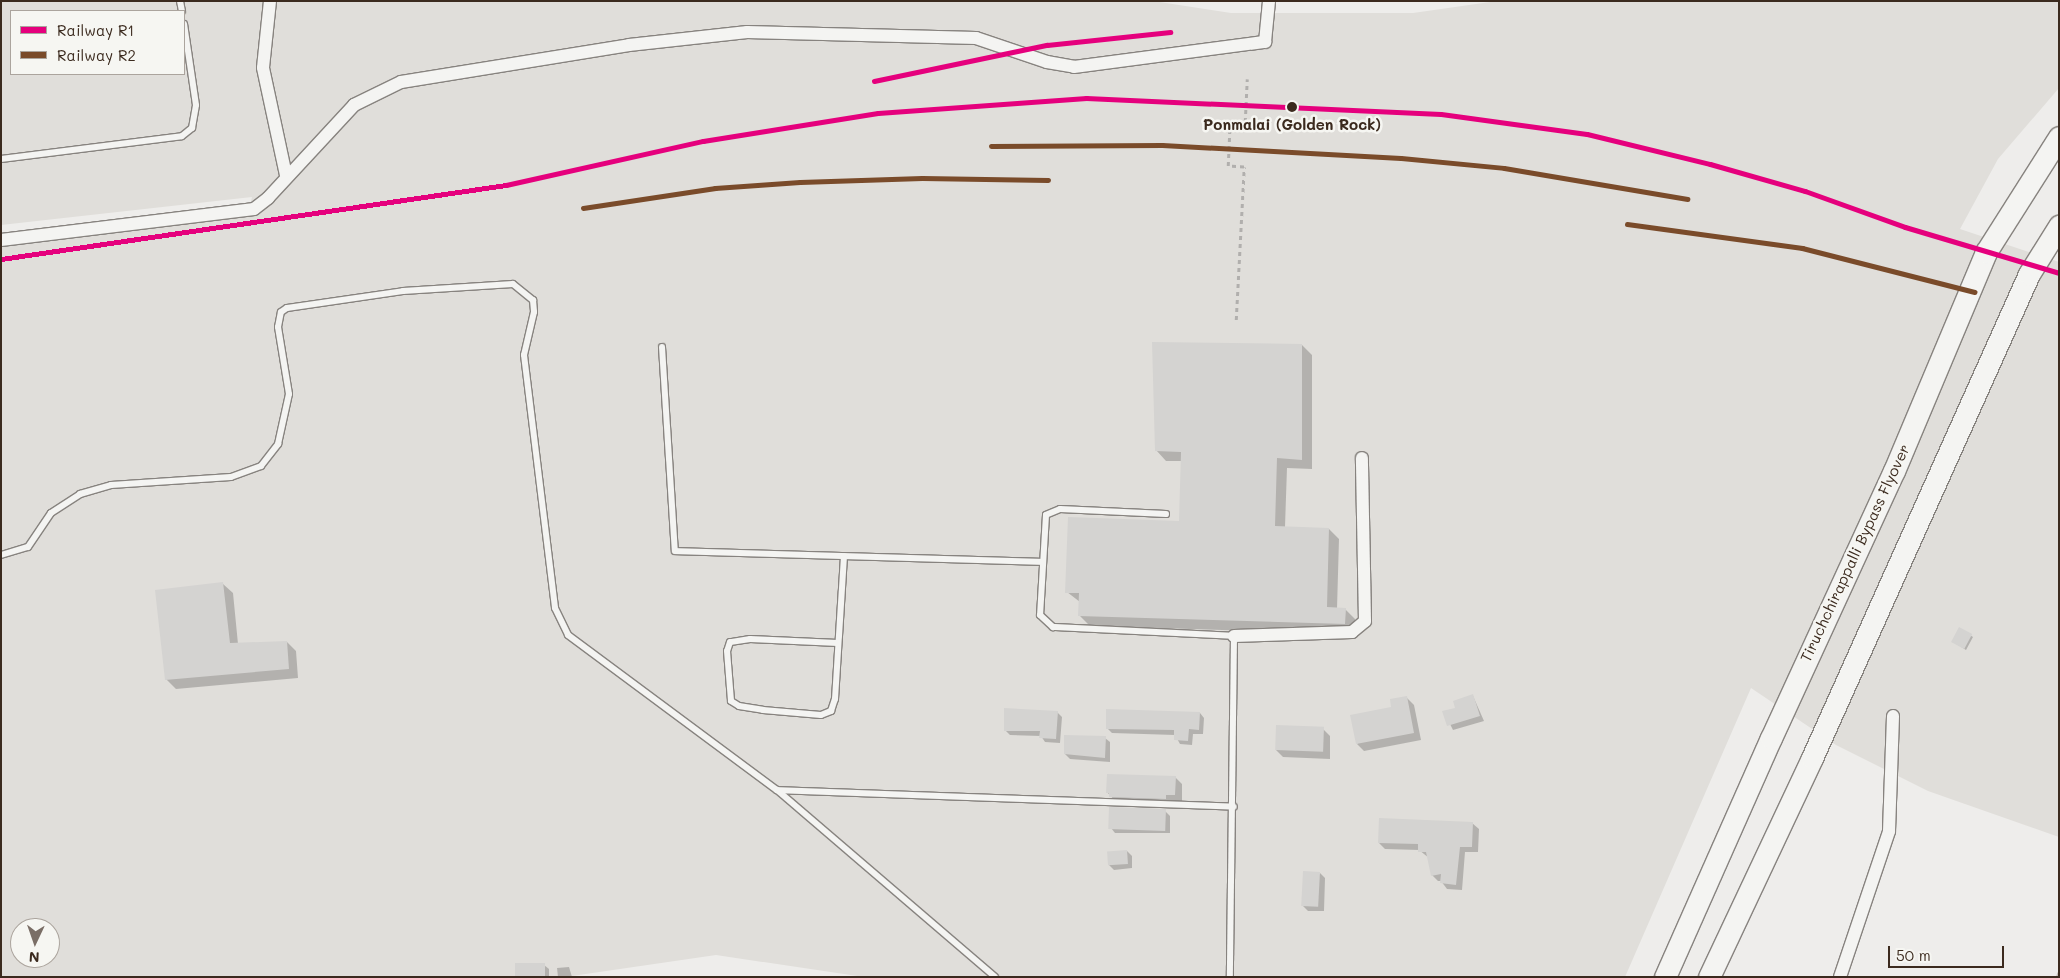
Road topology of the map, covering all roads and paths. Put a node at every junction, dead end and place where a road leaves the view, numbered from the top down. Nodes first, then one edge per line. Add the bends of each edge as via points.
1 (270, 1) edge
2 (1268, 1) edge
3 (185, 31) edge
4 (1247, 79) dead end
5 (2059, 137) edge
6 (1, 159) edge
7 (286, 175) junction
8 (2059, 226) edge
9 (1, 240) edge
10 (1236, 320) dead end
11 (662, 347) dead end
12 (1362, 458) dead end
13 (1166, 514) dead end
14 (1, 555) edge
15 (844, 556) junction
16 (1043, 562) junction
17 (1234, 636) junction
18 (838, 643) junction
19 (1893, 716) dead end
20 (777, 790) junction
21 (1234, 807) junction
22 (995, 977) edge
23 (1230, 977) edge
24 (1665, 977) edge
25 (1709, 977) edge
26 (1840, 977) edge

1 - 7 street via 263,68
2 - 7 street via 1266,42 1074,67 1047,62 976,38 747,32 629,45 401,82 354,105
3 - 6 lane via 196,105 192,128 182,136
4 - 10 path via 1245,122 1230,121 1228,148 1228,166 1244,167
5 - 24 highway, Tiruchchirappalli Bypass Flyover via 1986,252 1894,472
7 - 9 street via 268,198 254,209
8 - 25 highway via 2029,274 1812,758
11 - 15 lane via 675,551
12 - 17 street via 1365,621 1352,632
13 - 16 lane via 1060,509 1046,515
14 - 20 lane via 28,547 51,513 80,494 111,485 231,477 261,466 278,444 289,394 278,327 281,312 287,308 403,291 513,284 532,300 534,312 524,355 555,608 568,635
15 - 16 lane
15 - 18 lane
16 - 17 lane via 1040,615 1053,627
17 - 21 lane
18 - 18 lane via 834,699 831,711 826,714 763,710 739,706 731,701 727,651 730,642 750,639
19 - 26 street via 1889,831
20 - 21 lane
20 - 22 lane
21 - 23 lane

